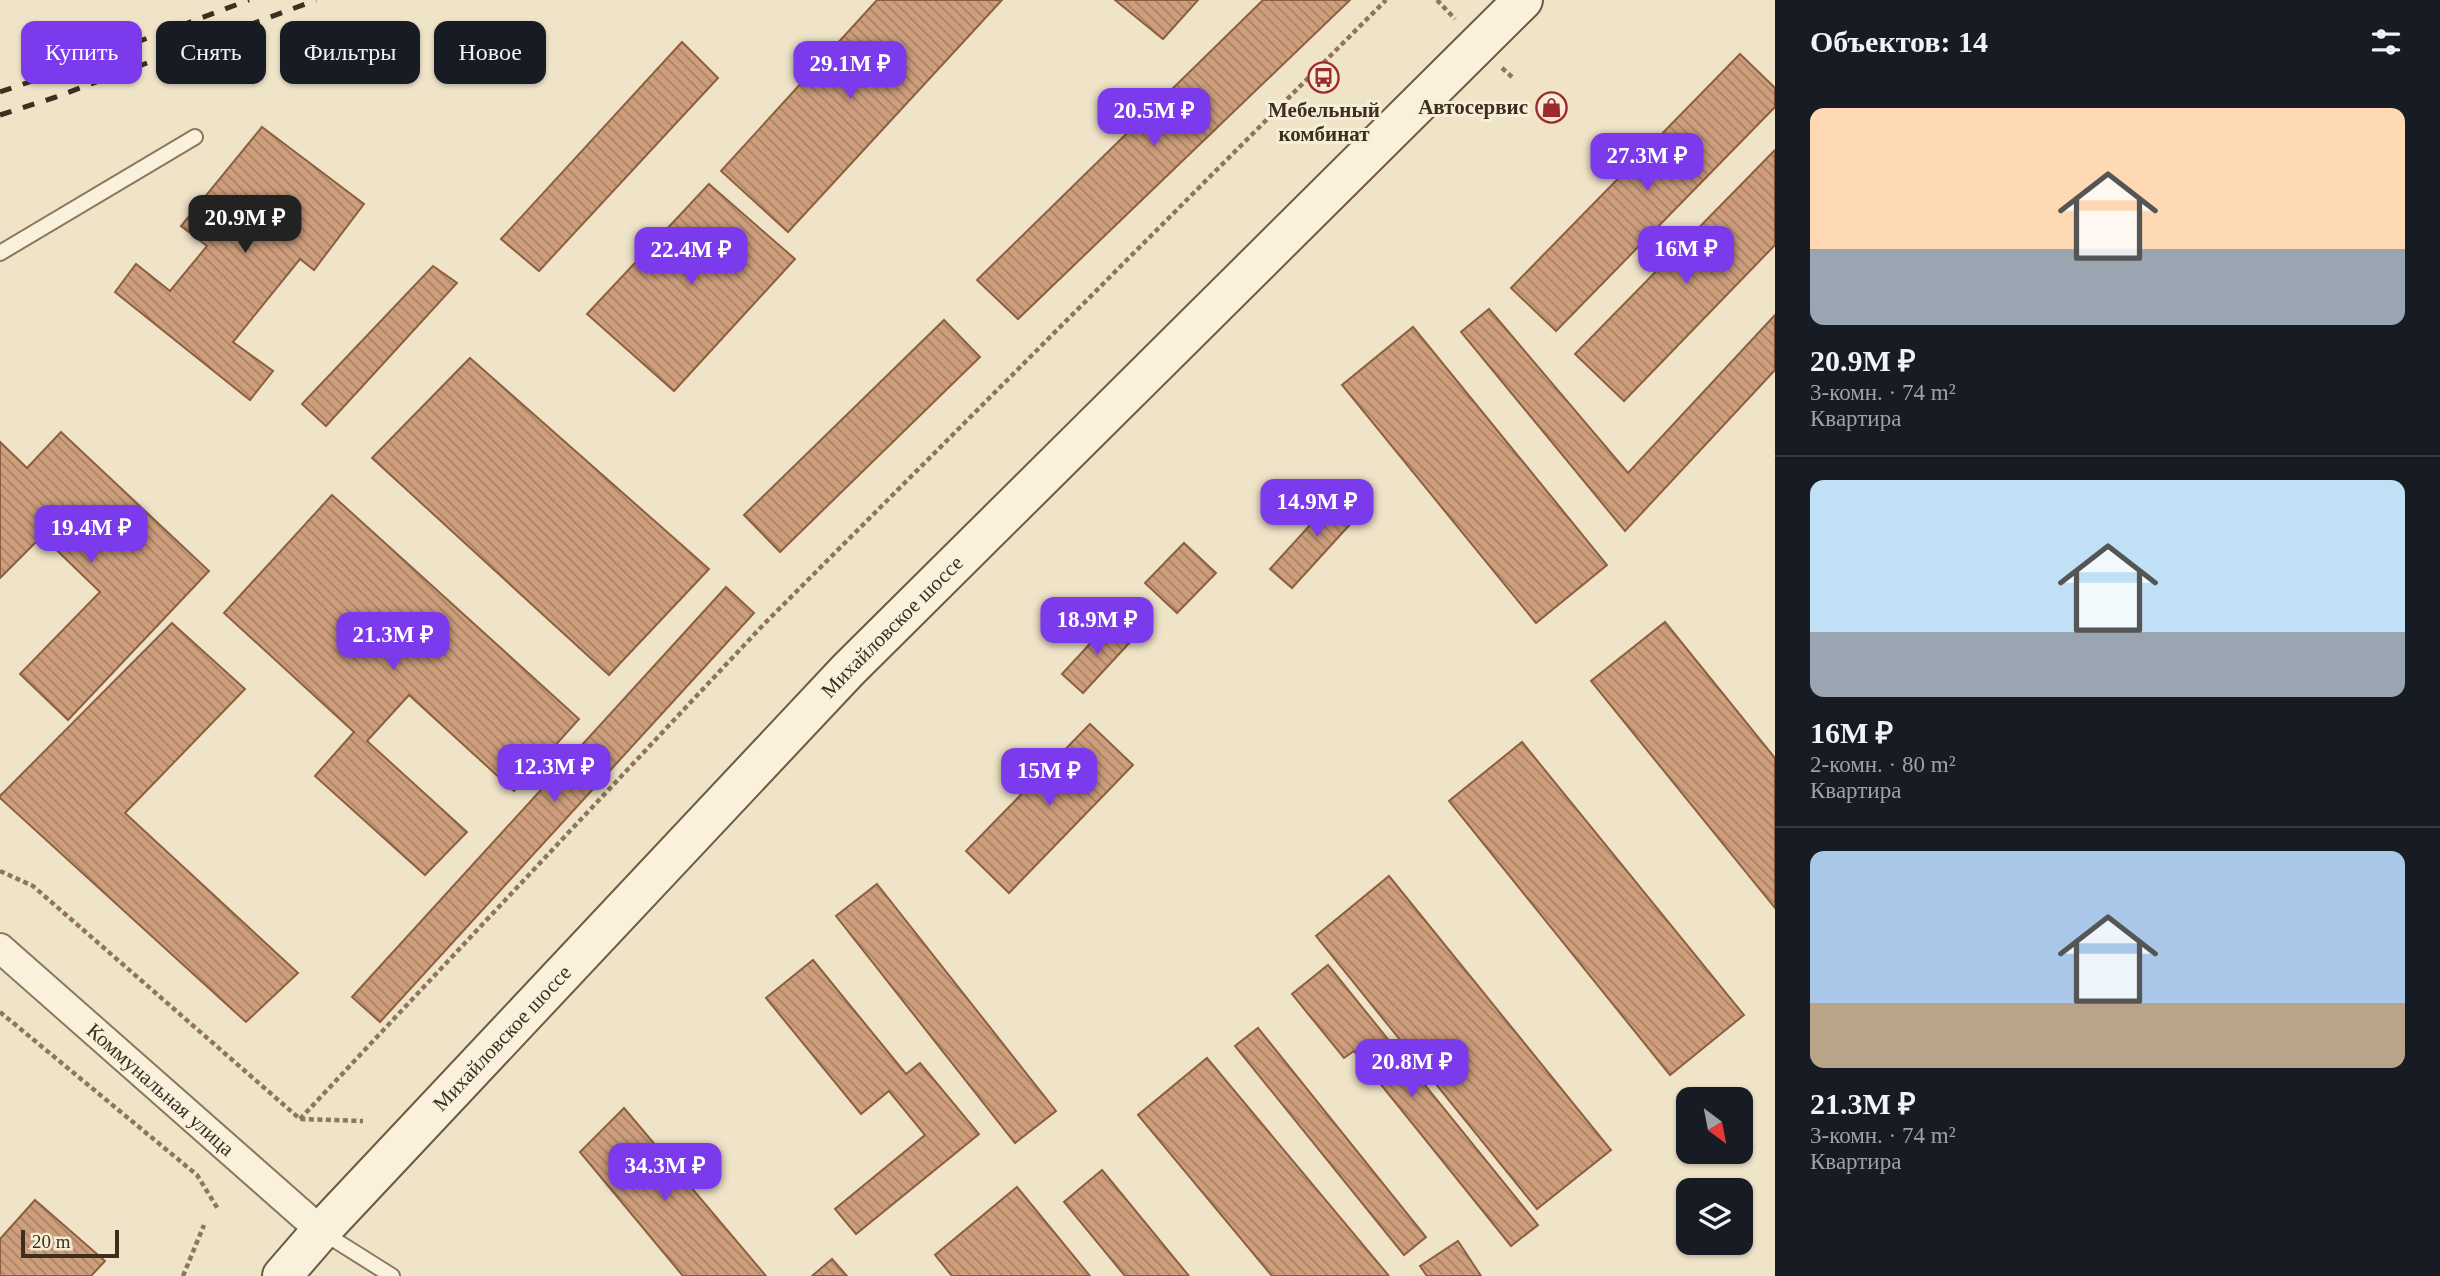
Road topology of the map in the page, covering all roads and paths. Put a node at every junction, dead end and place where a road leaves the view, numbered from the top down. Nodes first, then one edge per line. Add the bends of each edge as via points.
1 (1386, 0) edge
2 (1523, 0) edge
3 (195, 137) dead end
4 (0, 253) edge
5 (0, 871) edge
6 (0, 948) edge
7 (0, 1012) edge
8 (300, 1119) junction
9 (363, 1121) dead end
10 (218, 1209) dead end
11 (204, 1225) dead end
12 (321, 1231) junction
13 (183, 1276) edge
14 (282, 1276) edge
15 (392, 1276) edge

1 - 8 path via 764,624
2 - 12 main road, Михайловское шоссе via 848,670
3 - 4 lane
5 - 8 path via 33,886
6 - 12 street, Коммунальная улица
7 - 10 path via 197,1175
8 - 9 path
11 - 13 path
12 - 14 main road, Михайловское шоссе
12 - 15 lane

